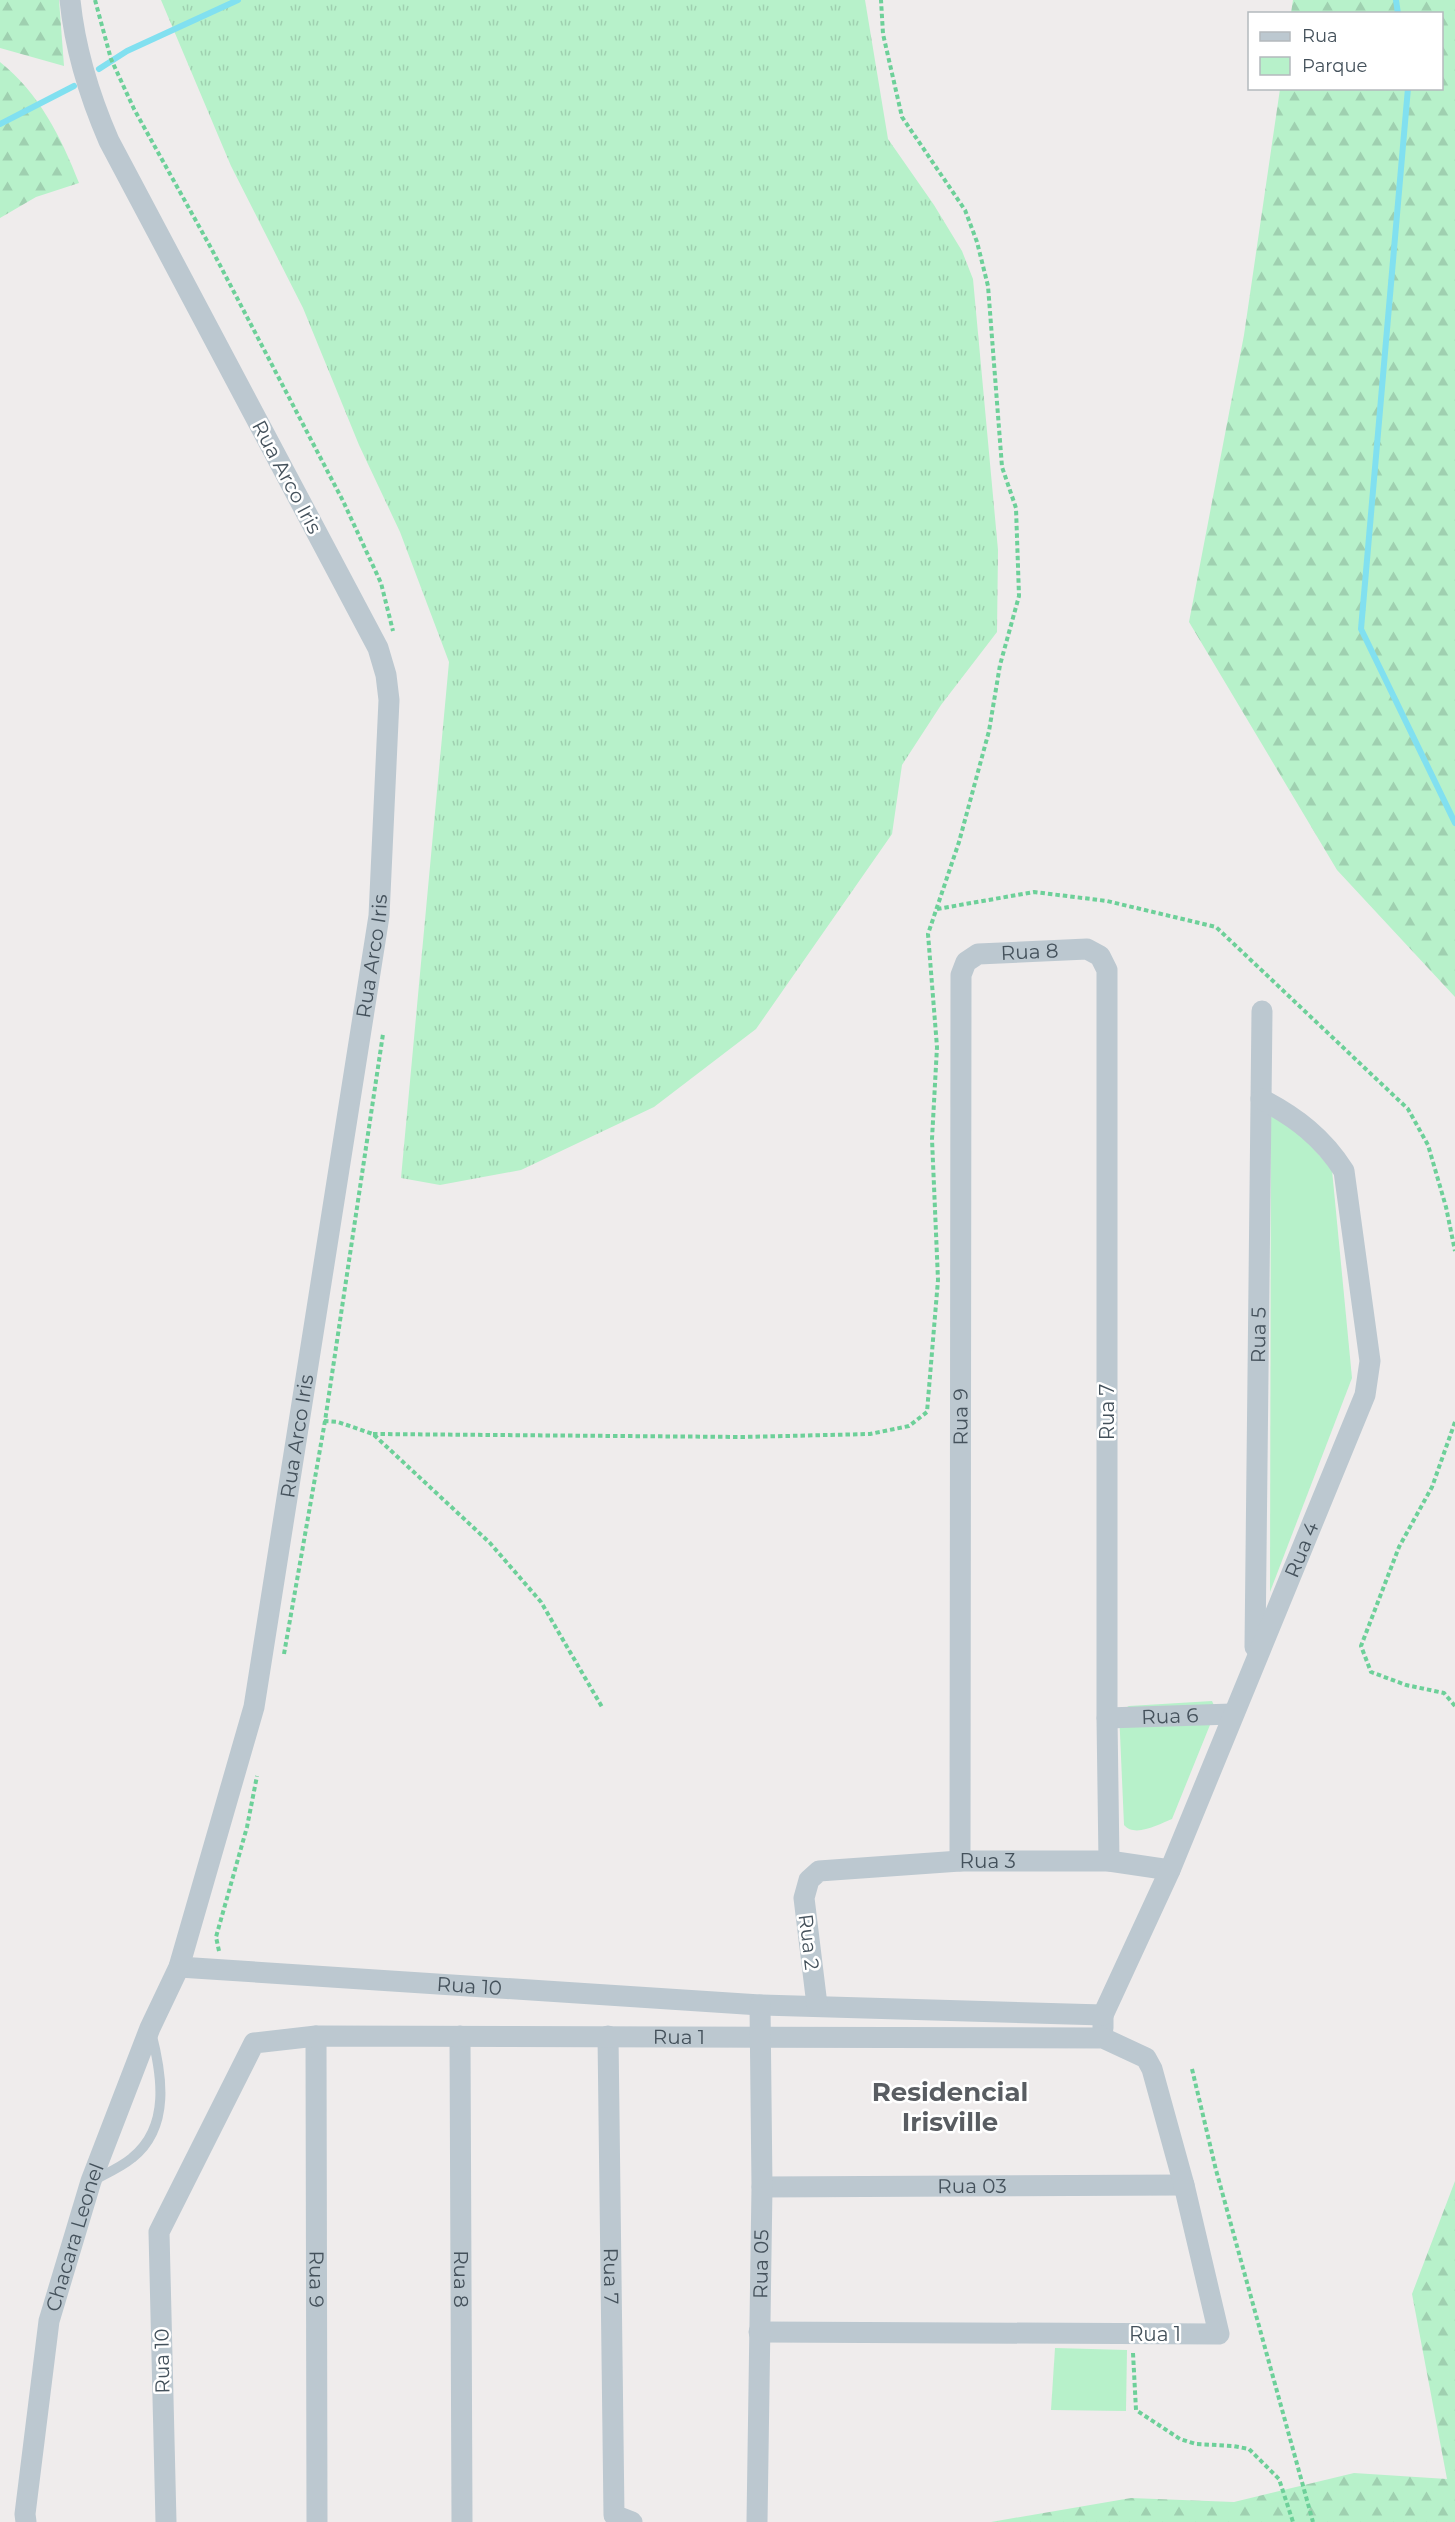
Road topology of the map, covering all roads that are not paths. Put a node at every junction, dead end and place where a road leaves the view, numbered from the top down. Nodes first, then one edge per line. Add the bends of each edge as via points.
1 (70, 0) edge
2 (1104, 962) joint
3 (961, 975) joint
4 (1262, 1011) dead end
5 (1261, 1099) junction
6 (1255, 1659) junction
7 (1232, 1714) junction
8 (1107, 1718) junction
9 (960, 1861) junction
10 (1109, 1861) junction
11 (1170, 1870) junction
12 (809, 1880) joint
13 (179, 1967) junction
14 (760, 2005) junction
15 (817, 2005) junction
16 (1103, 2015) junction
17 (150, 2028) junction
18 (316, 2036) junction
19 (460, 2036) junction
20 (608, 2036) junction
21 (761, 2036) junction
22 (1103, 2038) junction
23 (254, 2043) joint
24 (91, 2181) junction
25 (1184, 2185) junction
26 (762, 2187) junction
27 (759, 2332) junction
28 (623, 2518) edge
29 (26, 2522) edge
30 (166, 2522) edge
31 (317, 2522) edge
32 (462, 2522) edge
33 (758, 2522) edge

1 - 13 street, Rua Arco Iris via 80,62 109,141 378,648 389,700 379,915 254,1707
2 - 3 street, Rua 8 via 1087,949 978,954 966,962
2 - 8 street, Rua 7
3 - 9 street, Rua 9
4 - 5 street, Rua 5
5 - 6 street, Rua 5
5 - 6 street, Rua 4 via 1308,1128 1344,1171 1370,1361 1365,1395
6 - 7 street, Rua 4
7 - 8 street, Rua 6
7 - 11 street, Rua 4
8 - 10 street, Rua 7
9 - 10 street, Rua 3
9 - 12 street, Rua 3 via 819,1871
10 - 11 street, Rua 3
11 - 16 street, Rua 4
12 - 15 street, Rua 2 via 804,1898
13 - 14 street, Rua 10
13 - 17 street, Chacara Leonel
14 - 15 street
14 - 21 street, Rua 05
15 - 16 street
16 - 22 street
17 - 24 street, Chacara Leonel
17 - 24 lane via 160,2067 162,2099 154,2131 134,2157
18 - 19 street, Rua 1
18 - 23 street, Rua 1
18 - 31 street, Rua 9
19 - 20 street, Rua 1
19 - 32 street, Rua 8
20 - 21 street, Rua 1
20 - 28 street, Rua 7
21 - 22 street, Rua 1
21 - 26 street, Rua 05
22 - 25 street, Rua 1 via 1146,2058
23 - 30 street, Rua 10 via 159,2232
24 - 29 street, Chacara Leonel via 49,2321
25 - 26 street, Rua 03
25 - 27 street, Rua 1 via 1219,2334
26 - 27 street, Rua 05
27 - 33 street, Rua 05

